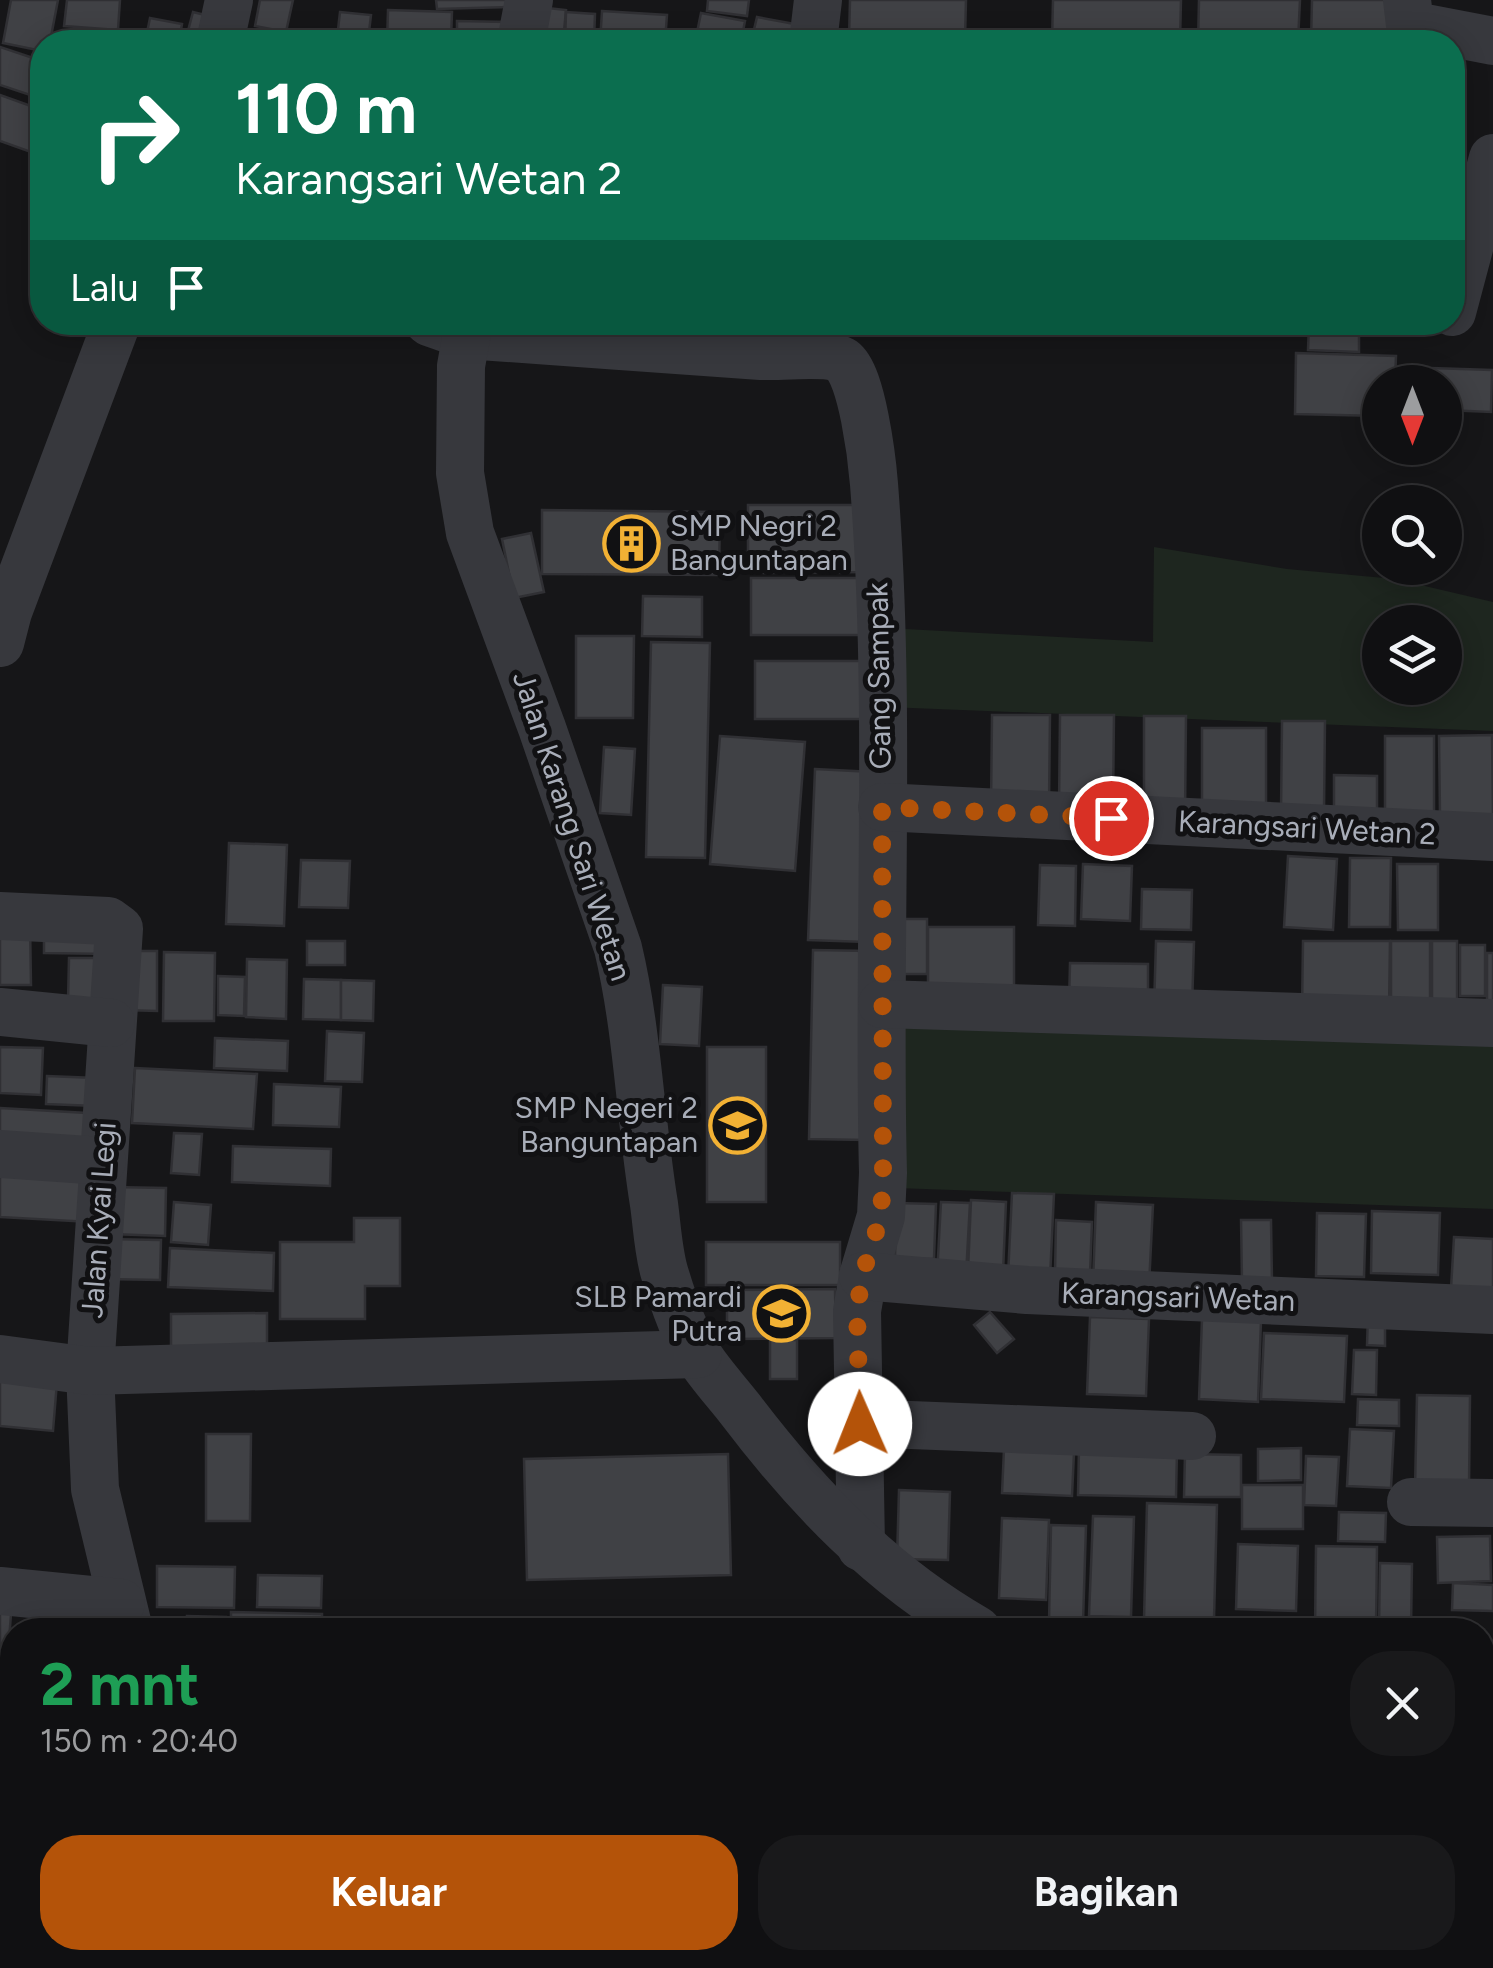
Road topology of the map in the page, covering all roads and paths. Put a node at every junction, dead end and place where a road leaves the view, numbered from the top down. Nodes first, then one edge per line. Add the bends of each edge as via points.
1 (229, 0) edge
2 (529, 0) edge
3 (818, 0) edge
4 (1407, 0) edge
5 (223, 30) edge
6 (524, 30) edge
7 (814, 30) edge
8 (1436, 30) edge
9 (1465, 36) edge
10 (1493, 41) edge
11 (1493, 158) edge
12 (1465, 263) edge
13 (111, 335) edge
14 (456, 335) edge
15 (650, 335) edge
16 (772, 340) edge
17 (0, 644) edge
18 (882, 807) junction
19 (1493, 837) edge
20 (0, 916) edge
21 (882, 1004) junction
22 (0, 1012) edge
23 (112, 1023) junction
24 (1493, 1023) edge
25 (0, 1154) edge
26 (102, 1161) junction
27 (862, 1276) junction
28 (1493, 1310) edge
29 (698, 1354) junction
30 (0, 1359) edge
31 (90, 1371) junction
32 (860, 1424) junction
33 (1192, 1436) dead end
34 (1410, 1502) dead end
35 (1493, 1503) edge
36 (861, 1547) junction
37 (0, 1591) edge
38 (125, 1617) edge
39 (956, 1618) edge

1 - 5 street
2 - 6 street
3 - 7 street
4 - 8 street via 1410,25
9 - 10 street
11 - 12 street
13 - 17 street
14 - 29 street, Jalan Karang Sari Wetan via 460,474 470,533 618,948 664,1269
15 - 16 street
16 - 18 street, Gang Sampak via 835,356 856,382 874,481
18 - 19 street, Karangsari Wetan 2
18 - 21 street, Gang Sampak
20 - 23 street, Jalan Kyai Legi via 108,921 119,929
21 - 24 street
21 - 27 street, Gang Sampak via 881,1210
22 - 23 street
23 - 26 street, Jalan Kyai Legi
25 - 26 street
26 - 31 street, Jalan Kyai Legi
27 - 28 street, Karangsari Wetan via 1027,1290
27 - 32 street, Gang Sampak
29 - 31 street
29 - 36 street, Jalan Karang Sari Wetan via 766,1444
30 - 31 street
31 - 38 street, Jalan Kyai Legi via 95,1489
32 - 33 street
32 - 36 street, Gang Sampak
34 - 35 street
36 - 39 street, Jalan Karang Sari Wetan
37 - 38 street

